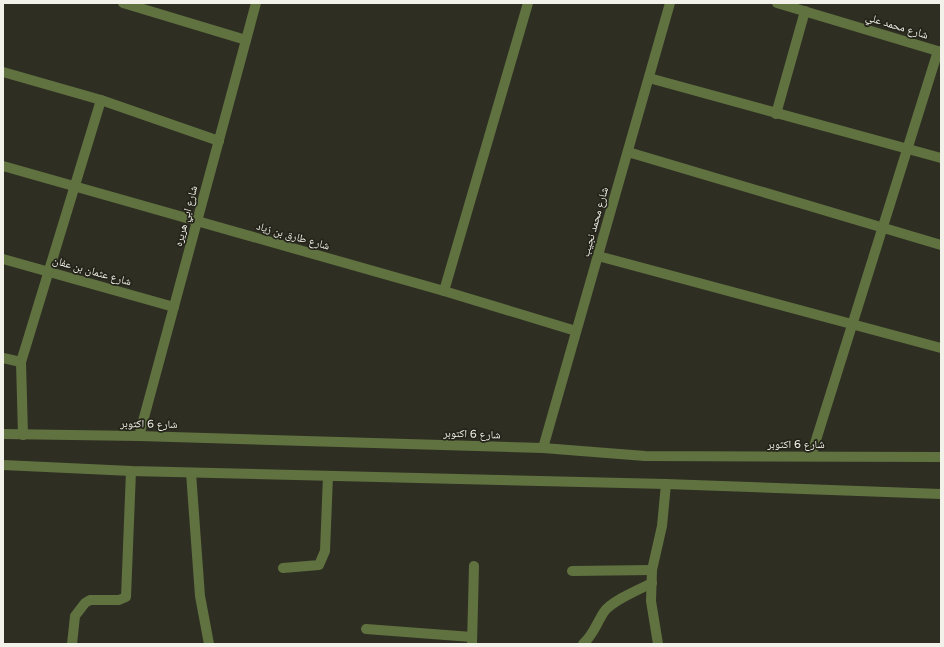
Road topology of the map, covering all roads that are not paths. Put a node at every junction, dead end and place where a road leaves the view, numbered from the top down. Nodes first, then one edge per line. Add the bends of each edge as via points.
1 (123, 3) edge
2 (256, 3) edge
3 (528, 3) edge
4 (670, 3) edge
5 (777, 3) edge
6 (805, 11) junction
7 (246, 40) junction
8 (940, 52) edge
9 (3, 72) edge
10 (649, 78) junction
11 (101, 100) junction
12 (776, 114) junction
13 (219, 141) junction
14 (907, 150) junction
15 (628, 152) junction
16 (941, 158) edge
17 (3, 166) edge
18 (74, 187) junction
19 (197, 222) junction
20 (883, 228) junction
21 (941, 245) edge
22 (598, 256) junction
23 (3, 259) edge
24 (48, 271) junction
25 (444, 291) junction
26 (174, 307) junction
27 (853, 324) junction
28 (576, 331) junction
29 (941, 348) edge
30 (3, 358) edge
31 (21, 362) junction
32 (3, 434) edge
33 (23, 435) junction
34 (139, 436) junction
35 (543, 448) junction
36 (811, 456) junction
37 (941, 457) edge
38 (3, 465) edge
39 (131, 471) junction
40 (191, 473) junction
41 (328, 476) junction
42 (666, 484) junction
43 (941, 494) edge
44 (474, 566) dead end
45 (283, 568) dead end
46 (652, 570) junction
47 (572, 571) dead end
48 (652, 583) junction
49 (366, 629) dead end
50 (472, 640) edge
51 (72, 644) edge
52 (209, 644) edge
53 (583, 644) edge
54 (658, 644) edge

1 - 7 street
2 - 7 street, شارع ابي هريره
3 - 25 street
4 - 10 street, شارع محمد نجيب
5 - 6 street, شارع محمد علي
6 - 8 street, شارع محمد علي
6 - 12 street
7 - 13 street, شارع ابي هريره
8 - 14 street
9 - 11 street
10 - 12 street
10 - 15 street, شارع محمد نجيب
11 - 13 street
11 - 18 street
12 - 14 street
13 - 19 street, شارع ابي هريره
14 - 16 street
14 - 20 street
15 - 20 street
15 - 22 street, شارع محمد نجيب
17 - 18 street, شارع طارق بن زياد
18 - 19 street, شارع طارق بن زياد
18 - 24 street
19 - 25 street, شارع طارق بن زياد
19 - 26 street, شارع ابي هريره
20 - 21 street
20 - 27 street
22 - 27 street
22 - 28 street, شارع محمد نجيب
23 - 24 street, شارع عثمان بن عفان
24 - 26 street, شارع عثمان بن عفان
24 - 31 street
25 - 28 street, شارع طارق بن زياد
26 - 34 street, شارع ابي هريره
27 - 29 street
27 - 36 street
28 - 35 street, شارع محمد نجيب
30 - 31 street
31 - 33 street
32 - 33 street, شارع 6 اكتوبر
33 - 34 street, شارع 6 اكتوبر
34 - 35 street, شارع 6 اكتوبر
35 - 36 street, شارع 6 اكتوبر via 645,456
36 - 37 street, شارع 6 اكتوبر
38 - 39 street
39 - 40 street
39 - 51 street via 126,597 119,600 90,600 85,603 75,616
40 - 41 street
40 - 52 street via 200,596
41 - 42 street
41 - 45 street via 325,551 319,565
42 - 43 street
42 - 46 street via 662,526
44 - 50 street
46 - 47 street
46 - 48 street
48 - 53 street via 604,611 595,630
48 - 54 street via 651,601
49 - 50 street

